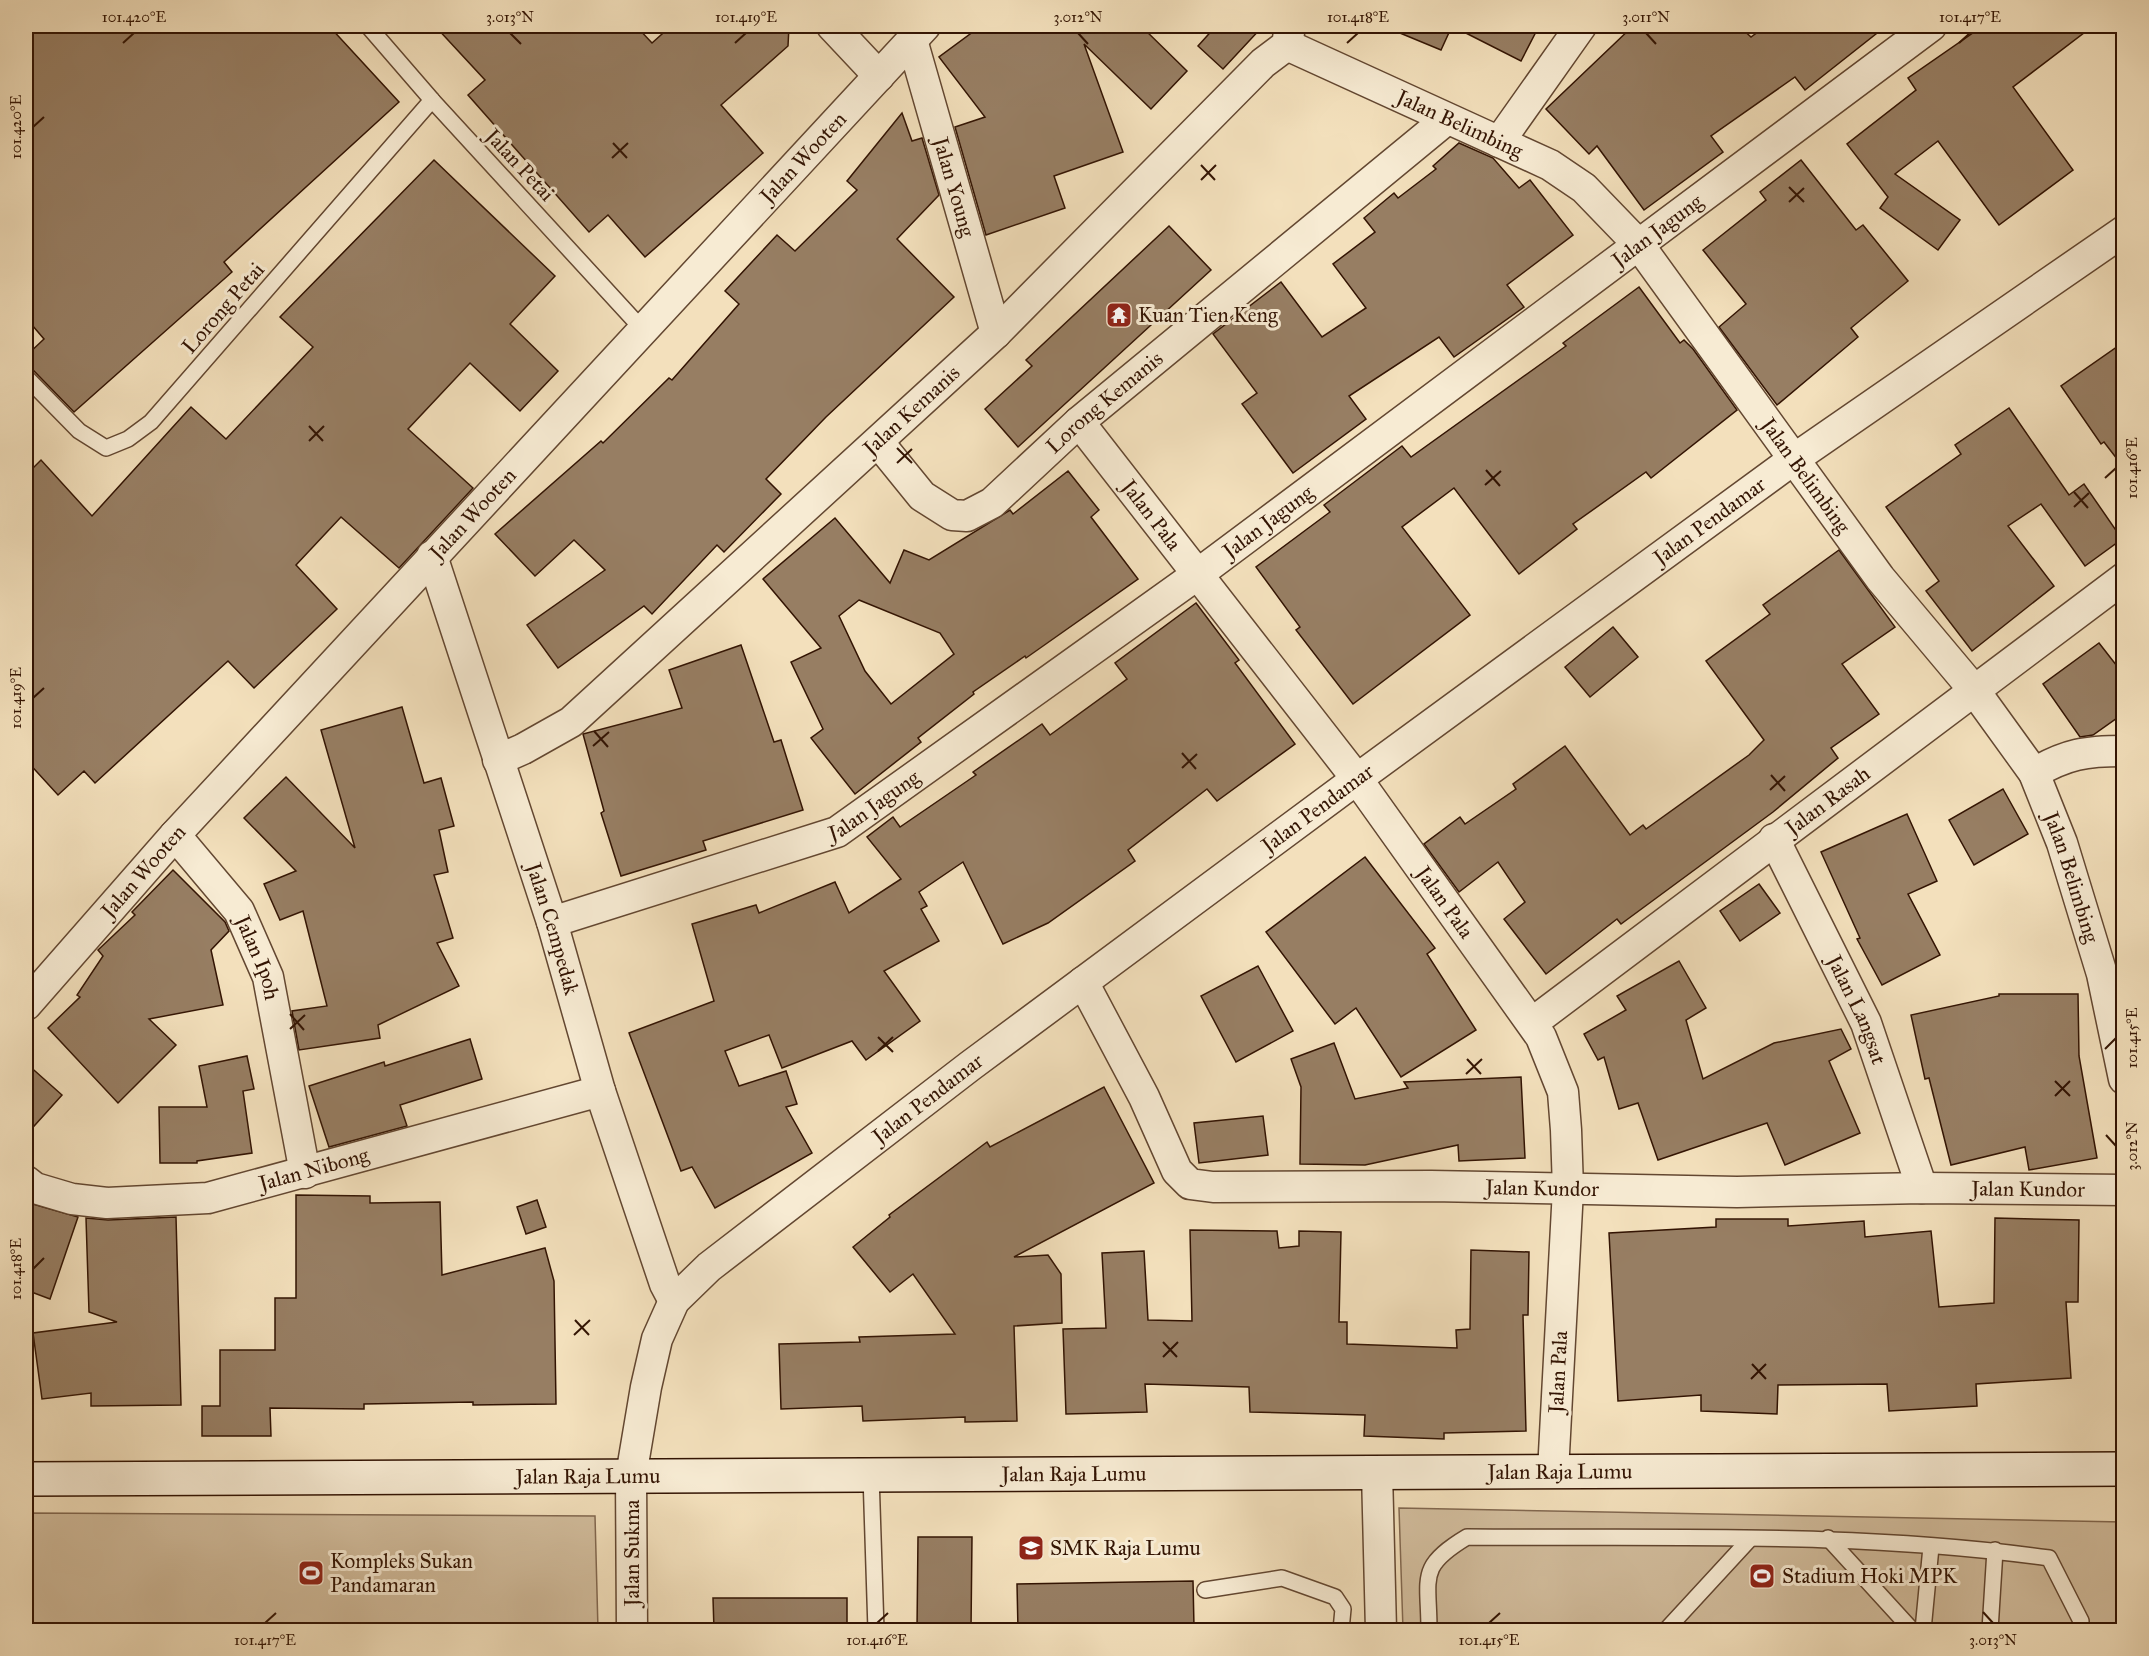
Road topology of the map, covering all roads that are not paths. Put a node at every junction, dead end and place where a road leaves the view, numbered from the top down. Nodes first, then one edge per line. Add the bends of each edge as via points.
1 (368, 26) edge
2 (832, 26) edge
3 (1581, 26) edge
4 (1931, 26) edge
5 (918, 33) edge
6 (1288, 35) edge
7 (879, 76) junction
8 (432, 100) junction
9 (1447, 119) junction
10 (1498, 142) junction
11 (2124, 231) edge
12 (1639, 245) junction
13 (644, 331) junction
14 (996, 333) junction
15 (26, 377) edge
16 (1079, 422) junction
17 (879, 443) junction
18 (1794, 459) junction
19 (432, 556) junction
20 (1198, 574) junction
21 (2124, 578) edge
22 (1974, 690) junction
23 (2124, 752) edge
24 (498, 760) junction
25 (2034, 773) junction
26 (1357, 778) junction
27 (175, 835) junction
28 (1774, 839) junction
29 (552, 922) junction
30 (2113, 974) edge
31 (1083, 982) junction
32 (26, 1005) edge
33 (1532, 1023) junction
34 (2124, 1079) edge
35 (600, 1091) junction
36 (305, 1173) junction
37 (26, 1181) edge
38 (1922, 1188) junction
39 (1568, 1189) junction
40 (2124, 1190) edge
41 (674, 1301) junction
42 (2124, 1469) edge
43 (1553, 1472) junction
44 (1377, 1473) junction
45 (872, 1475) junction
46 (631, 1476) junction
47 (26, 1479) edge
48 (1828, 1538) junction
49 (1749, 1540) junction
50 (1931, 1547) junction
51 (1995, 1550) junction
52 (1205, 1590) dead end
53 (632, 1630) edge
54 (876, 1630) edge
55 (1341, 1630) edge
56 (1381, 1630) edge
57 (1429, 1630) edge
58 (1666, 1630) edge
59 (1912, 1630) edge
60 (1923, 1630) edge
61 (1990, 1630) edge
62 (2080, 1630) edge

1 - 8 lane, Jalan Petai
2 - 7 street
3 - 10 street
4 - 12 street, Jalan Jagung
5 - 7 street, Jalan Wooten
5 - 14 street, Jalan Young
6 - 9 street, Jalan Belimbing
6 - 14 street, Jalan Kemanis
7 - 13 street, Jalan Wooten
8 - 13 lane, Jalan Petai
8 - 15 lane, Lorong Petai via 151,422 128,439 106,448 79,431
9 - 10 street, Jalan Belimbing
9 - 16 street, Lorong Kemanis
10 - 12 street, Jalan Belimbing via 1550,165 1584,188
11 - 18 street, Jalan Pendamar
12 - 18 street, Jalan Belimbing
12 - 20 street, Jalan Jagung
13 - 19 street, Jalan Wooten
14 - 17 street, Jalan Kemanis
16 - 17 street, Lorong Kemanis via 992,503 968,516 952,515 922,496
16 - 20 street, Jalan Pala
17 - 24 street, Jalan Kemanis via 571,722
18 - 22 street, Jalan Belimbing via 1880,578
18 - 26 street, Jalan Pendamar
19 - 24 street, Jalan Cempedak
19 - 27 street, Jalan Wooten
20 - 26 street, Jalan Pala
20 - 29 street, Jalan Jagung via 837,832
21 - 22 street, Jalan Rasah
22 - 25 street, Jalan Belimbing
22 - 28 street, Jalan Rasah
23 - 25 street via 2094,751 2061,758
24 - 29 street, Jalan Cempedak
25 - 30 street, Jalan Belimbing
26 - 31 street, Jalan Pendamar
26 - 33 street, Jalan Pala
27 - 32 street, Jalan Wooten
27 - 36 street, Jalan Ipoh via 239,911 268,976
28 - 33 street, Jalan Rasah
28 - 38 street, Jalan Langsat via 1866,1023
29 - 35 street, Jalan Cempedak
30 - 34 street, Jalan Belimbing
31 - 39 street, Jalan Kundor via 1144,1097 1177,1171 1190,1184
31 - 41 street, Jalan Pendamar via 743,1239
33 - 39 street, Jalan Pala via 1563,1092
35 - 36 street, Jalan Nibong
35 - 41 street, Jalan Cempedak
36 - 37 street, Jalan Nibong via 208,1198 107,1203 72,1199 35,1188
38 - 39 street, Jalan Kundor via 1737,1192
38 - 40 street, Jalan Kundor
39 - 43 street, Jalan Pala
41 - 46 street, Jalan Pendamar via 657,1339
42 - 43 street, Jalan Raja Lumu
43 - 44 street, Jalan Raja Lumu
44 - 45 street, Jalan Raja Lumu
44 - 56 street
45 - 46 street, Jalan Raja Lumu
45 - 54 lane
46 - 47 street, Jalan Raja Lumu
46 - 53 street, Jalan Sukma
48 - 49 lane
48 - 50 lane
48 - 59 lane
49 - 57 lane via 1467,1538 1442,1553 1429,1570
49 - 58 lane
50 - 51 lane
50 - 60 lane
51 - 61 lane
51 - 62 lane via 2049,1558 2080,1621
52 - 55 lane via 1282,1578 1335,1597 1343,1609

